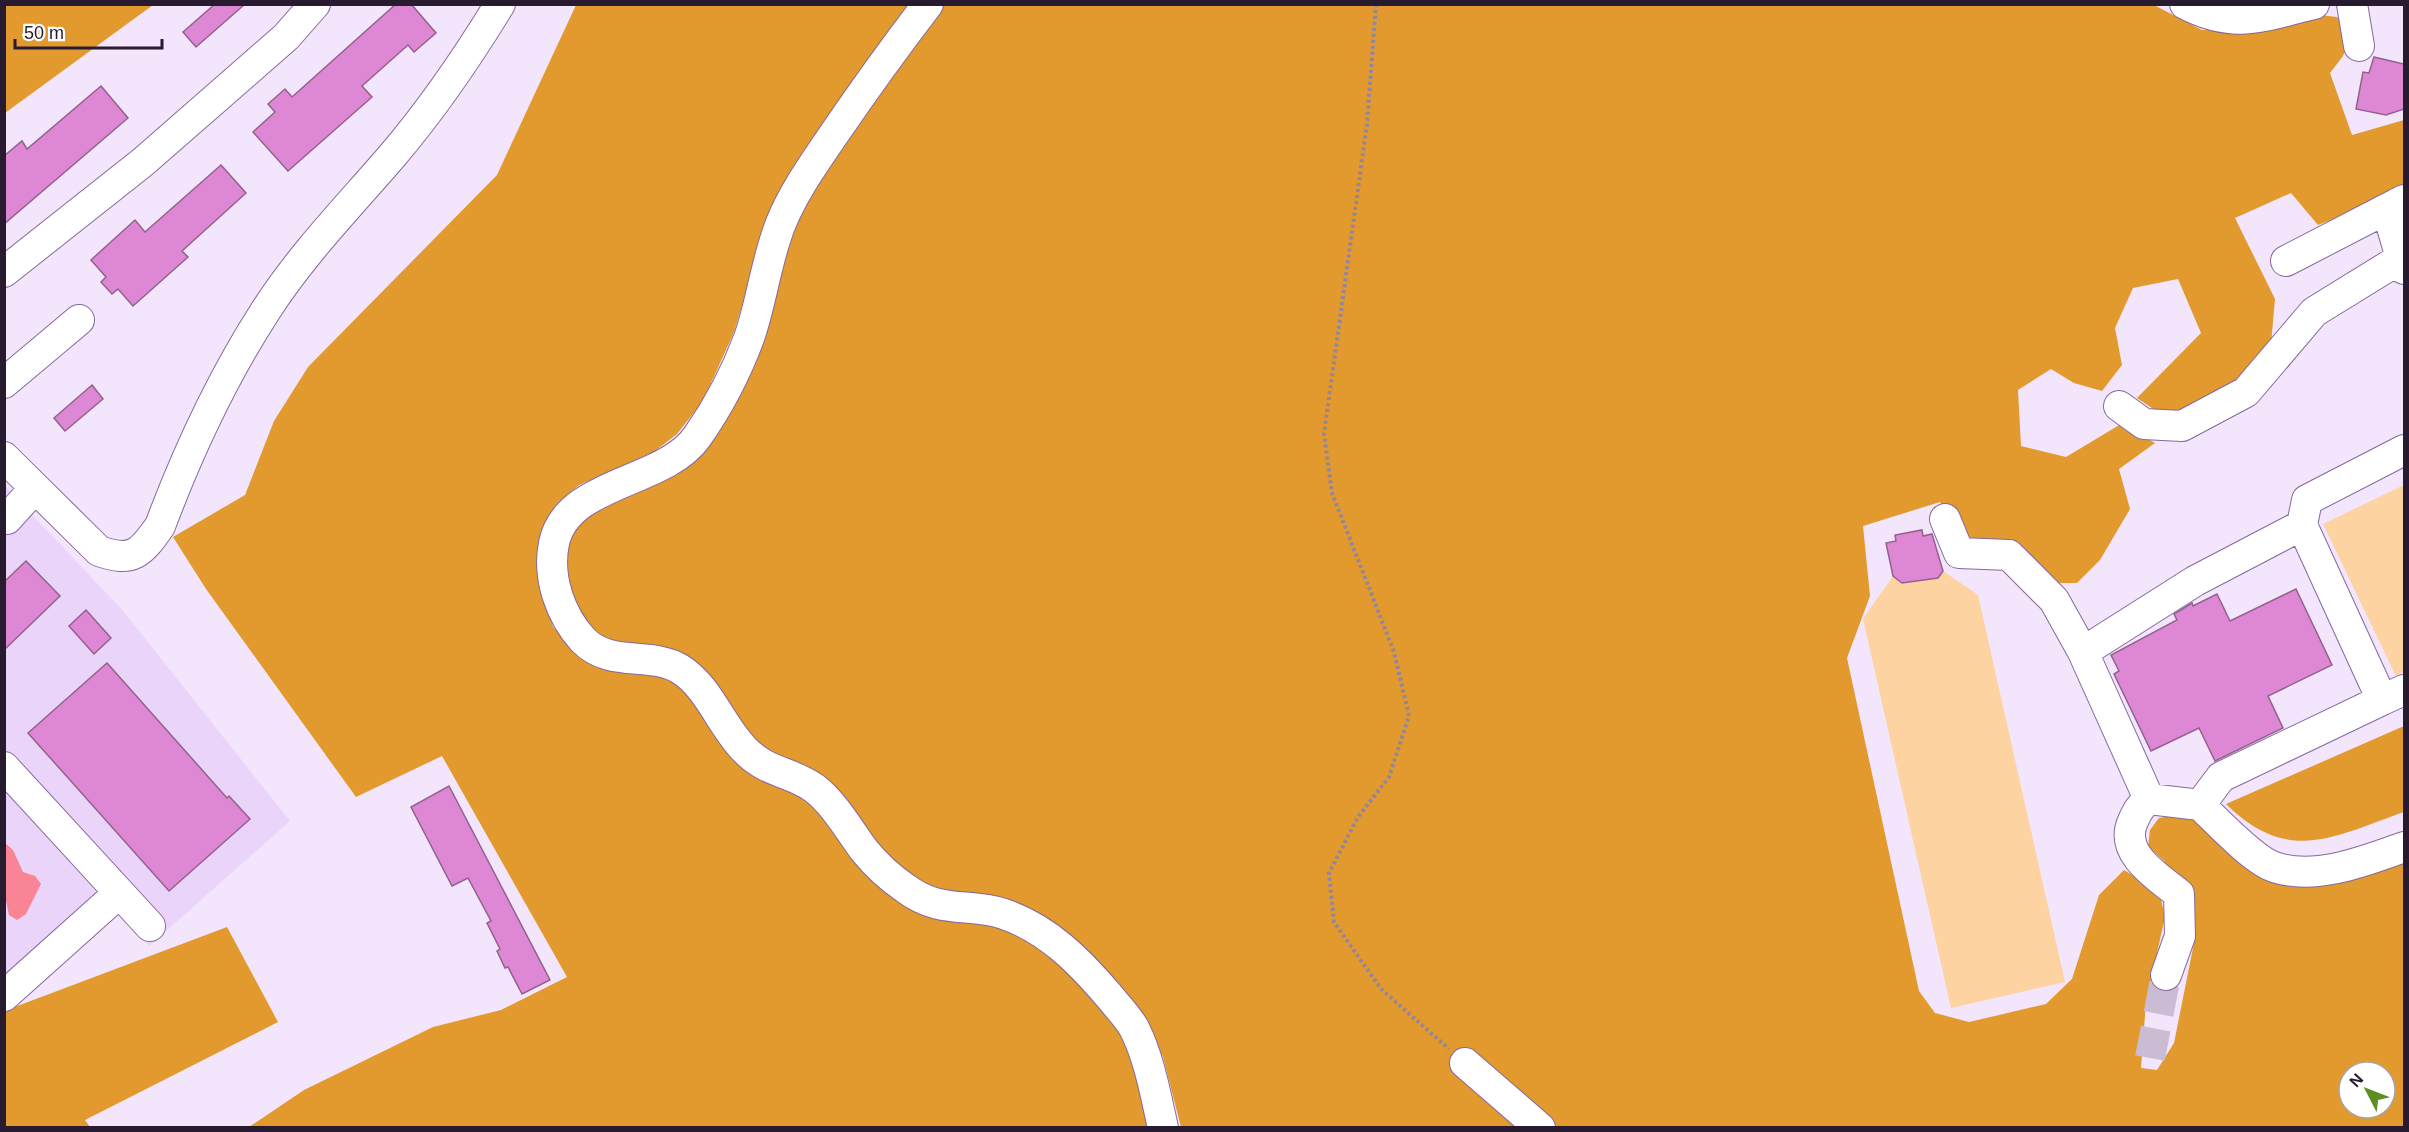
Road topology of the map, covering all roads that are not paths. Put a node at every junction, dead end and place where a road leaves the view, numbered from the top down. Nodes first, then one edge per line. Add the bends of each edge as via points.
1 (315, 4) edge
2 (500, 4) edge
3 (928, 4) edge
4 (2185, 4) edge
5 (2314, 4) edge
6 (2352, 4) edge
7 (2359, 46) dead end
8 (2400, 202) edge
9 (2286, 261) dead end
10 (2402, 264) edge
11 (4, 272) edge
12 (79, 320) dead end
13 (4, 383) edge
14 (2119, 406) dead end
15 (2404, 450) edge
16 (4, 457) edge
17 (35, 488) junction
18 (7, 519) dead end
19 (1945, 519) dead end
20 (2302, 525) junction
21 (2083, 652) junction
22 (2393, 695) edge
23 (4, 767) edge
24 (2149, 799) junction
25 (2200, 805) junction
26 (2404, 847) edge
27 (119, 892) junction
28 (150, 926) dead end
29 (2166, 975) tunnel mouth
30 (4, 996) edge
31 (1465, 1063) road end
32 (1163, 1128) edge
33 (1540, 1128) edge

1 - 11 street via 286,37 143,162
2 - 17 street via 458,72 394,154 321,236 266,310 234,363 160,526 147,545 134,555 117,557 99,551
3 - 32 street via 802,181 781,222 749,338 716,411 691,446 658,468 576,508 554,543 555,587 564,615 584,641 601,653 620,659 679,668 702,691 740,746 757,762 813,788 884,873 910,893 944,907 1001,913 1035,928 1078,959 1134,1028
4 - 5 street via 2208,16 2241,21
6 - 7 street
8 - 9 street
8 - 10 street via 2392,227
10 - 14 street via 2314,312 2246,392 2182,426 2144,424
12 - 13 street
15 - 20 street via 2307,500
16 - 17 street
17 - 18 street
19 - 21 street via 1959,553 2009,555 2027,570 2054,600
20 - 21 street via 2196,581
20 - 22 street
21 - 24 street
22 - 25 street via 2221,777
23 - 27 street
24 - 25 street
24 - 29 street via 2140,806 2129,830 2132,848 2145,866 2179,894 2180,936
25 - 26 street via 2244,847 2273,867 2314,872
27 - 28 street
27 - 30 street
31 - 33 street

